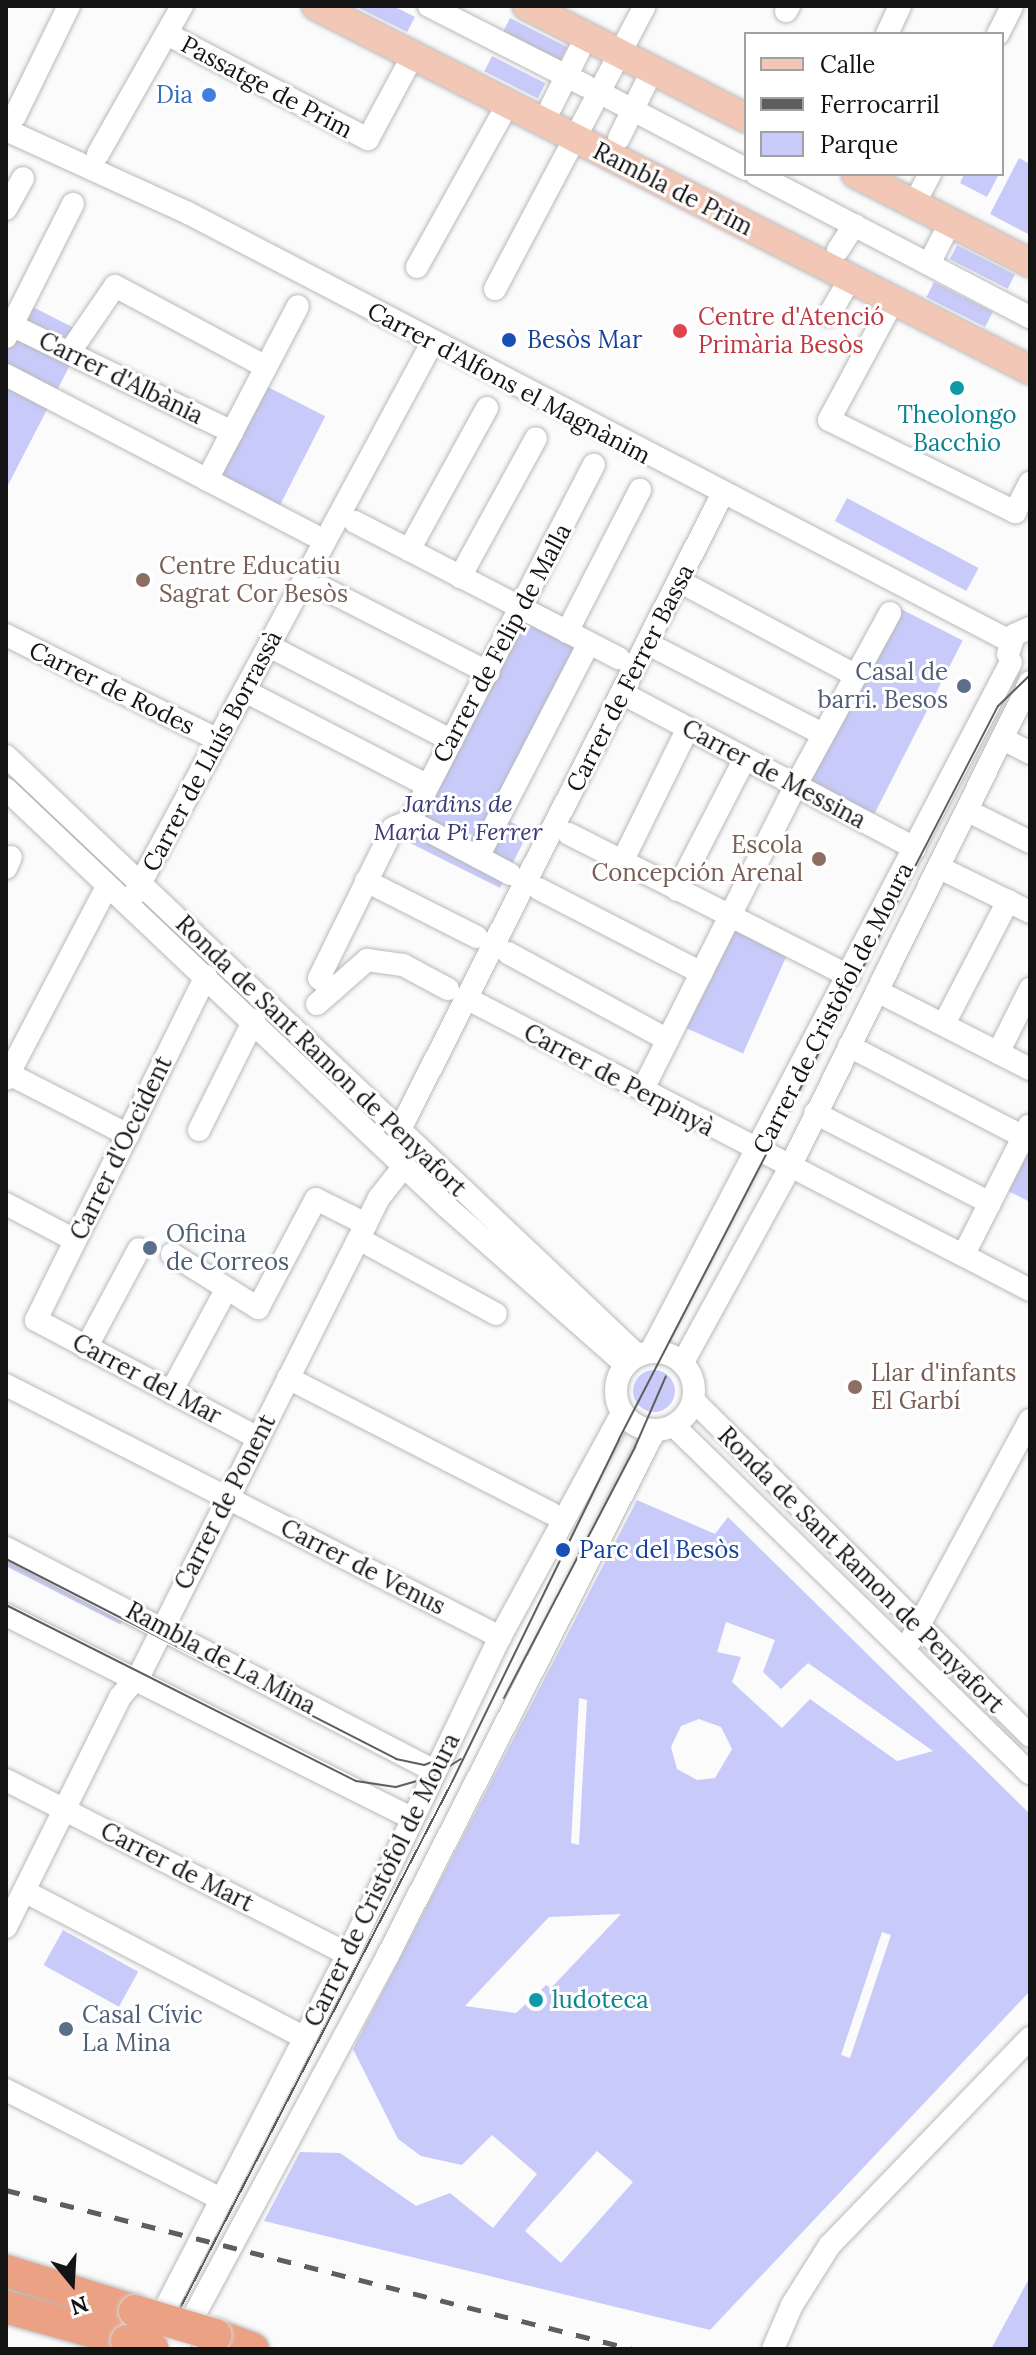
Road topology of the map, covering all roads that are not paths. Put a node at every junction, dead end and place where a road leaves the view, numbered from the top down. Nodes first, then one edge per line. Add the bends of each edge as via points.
1 (69, 6) edge
2 (182, 6) edge
3 (316, 6) edge
4 (429, 6) edge
5 (527, 6) edge
6 (645, 6) edge
7 (900, 6) edge
8 (1012, 6) edge
9 (888, 32) edge
10 (999, 32) edge
11 (167, 34) junction
12 (579, 51) dead end
13 (621, 54) junction
14 (413, 55) junction
15 (577, 81) junction
16 (646, 83) dead end
17 (610, 98) dead end
18 (507, 105) junction
19 (551, 107) dead end
20 (633, 110) junction
21 (744, 117) edge
22 (10, 123) edge
23 (619, 138) dead end
24 (576, 139) junction
25 (98, 154) dead end
26 (744, 168) edge
27 (760, 176) edge
28 (860, 176) edge
29 (929, 176) edge
30 (23, 178) dead end
31 (73, 204) dead end
32 (914, 204) junction
33 (6, 209) edge
34 (854, 225) junction
35 (943, 236) dead end
36 (838, 250) dead end
37 (1030, 263) edge
38 (929, 264) junction
39 (417, 267) dead end
40 (850, 279) junction
41 (495, 289) dead end
42 (893, 301) junction
43 (298, 306) dead end
44 (829, 315) dead end
45 (1030, 317) edge
46 (9, 331) edge
47 (432, 343) junction
48 (69, 353) junction
49 (266, 367) junction
50 (1030, 370) edge
51 (6, 375) edge
52 (487, 408) dead end
53 (232, 432) junction
54 (536, 438) dead end
55 (594, 465) dead end
56 (207, 480) junction
57 (1030, 483) edge
58 (640, 490) dead end
59 (723, 493) junction
60 (355, 522) dead end
61 (313, 535) dead end
62 (409, 550) junction
63 (460, 577) junction
64 (323, 588) dead end
65 (692, 588) dead end
66 (522, 610) junction
67 (890, 613) dead end
68 (1030, 628) edge
69 (567, 632) junction
70 (6, 635) edge
71 (589, 643) junction
72 (269, 646) junction
73 (660, 650) dead end
74 (619, 658) dead end
75 (1017, 658) edge
76 (489, 673) junction
77 (855, 675) junction
78 (1030, 682) edge
79 (245, 691) junction
80 (633, 699) dead end
81 (688, 728) junction
82 (823, 734) junction
83 (1003, 739) junction
84 (218, 740) junction
85 (452, 741) junction
86 (1030, 753) edge
87 (6, 756) edge
88 (745, 758) junction
89 (796, 785) junction
90 (428, 786) junction
91 (6, 789) edge
92 (968, 811) junction
93 (410, 821) junction
94 (569, 834) dead end
95 (1030, 842) edge
96 (915, 848) junction
97 (478, 857) junction
98 (622, 862) junction
99 (940, 868) junction
100 (510, 874) dead end
101 (366, 881) junction
102 (141, 884) junction
103 (107, 887) junction
104 (539, 889) dead end
105 (677, 890) junction
106 (1008, 901) junction
107 (128, 905) junction
108 (1030, 912) edge
109 (730, 916) junction
110 (345, 920) joint
111 (477, 937) dead end
112 (508, 953) dead end
113 (702, 973) junction
114 (206, 976) junction
115 (849, 976) junction
116 (1030, 989) edge
117 (877, 991) junction
118 (457, 994) junction
119 (254, 1020) junction
120 (944, 1024) junction
121 (668, 1040) junction
122 (849, 1046) junction
123 (998, 1053) junction
124 (1030, 1069) edge
125 (7, 1076) edge
126 (646, 1083) dead end
127 (815, 1113) junction
128 (199, 1130) dead end
129 (399, 1131) junction
130 (1027, 1131) edge
131 (128, 1135) junction
132 (758, 1153) junction
133 (405, 1165) junction
134 (790, 1167) junction
135 (990, 1203) junction
136 (6, 1204) edge
137 (362, 1232) junction
138 (75, 1240) junction
139 (967, 1248) dead end
140 (139, 1249) dead end
141 (172, 1254) dead end
142 (226, 1290) junction
143 (1030, 1290) edge
144 (496, 1314) dead end
145 (36, 1320) joint
146 (86, 1348) junction
147 (638, 1356) junction
148 (683, 1362) junction
149 (288, 1378) junction
150 (6, 1385) edge
151 (171, 1392) junction
152 (694, 1401) junction
153 (622, 1413) junction
154 (1030, 1420) edge
155 (664, 1428) junction
156 (258, 1438) junction
157 (225, 1496) junction
158 (551, 1513) dead end
159 (6, 1548) edge
160 (6, 1615) edge
161 (162, 1626) junction
162 (919, 1630) junction
163 (500, 1637) junction
164 (906, 1654) junction
165 (134, 1681) junction
166 (1030, 1736) edge
167 (435, 1771) junction
168 (1030, 1773) edge
169 (6, 1780) edge
170 (65, 1810) junction
171 (412, 1818) junction
172 (24, 1891) junction
173 (6, 1927) edge
174 (348, 1954) junction
175 (297, 2034) dead end
176 (1030, 2038) edge
177 (6, 2090) edge
178 (221, 2199) junction
179 (865, 2207) junction
180 (6, 2271) edge
181 (6, 2307) edge
182 (140, 2337) edge
183 (176, 2349) edge
184 (253, 2349) edge
185 (773, 2349) edge
186 (787, 2349) edge

1 - 22 street
2 - 11 street
3 - 14 main road, Rambla de Prim
4 - 15 street
5 - 13 main road
6 - 13 street
7 - 9 street
8 - 10 street
11 - 14 street, Passatge de Prim via 368,139
11 - 25 street
12 - 15 street
13 - 21 main road
13 - 24 street
14 - 18 main road, Rambla de Prim
15 - 19 street
16 - 20 street
17 - 20 street
18 - 24 main road, Rambla de Prim
18 - 39 street
20 - 23 street
20 - 26 street
22 - 47 street, Carrer d'Alfons el Magnànim
24 - 40 main road, Rambla de Prim
24 - 41 street
27 - 34 street
28 - 32 main road
29 - 32 street
30 - 33 street
31 - 46 street
32 - 37 main road
34 - 36 street
34 - 38 street
35 - 38 street
38 - 45 street
40 - 42 main road, Rambla de Prim
40 - 44 street
42 - 50 main road, Rambla de Prim
42 - 57 street via 829,420 1015,512
43 - 49 street
46 - 48 street, Carrer d'Albània
47 - 59 street, Carrer d'Alfons el Magnànim
47 - 72 street, Carrer de Lluís Borrassà
48 - 49 street via 115,286
48 - 53 street, Carrer d'Albània
49 - 53 street
51 - 56 street
52 - 62 street
53 - 56 street
54 - 63 street
55 - 66 street, Carrer de Felip de Malla
56 - 61 street
58 - 69 street
59 - 75 street, Carrer d'Alfons el Magnànim
59 - 118 street, Carrer de Ferrer Bassa
60 - 62 street
62 - 63 street
63 - 66 street
64 - 76 street
65 - 77 street
66 - 69 street
66 - 76 street, Carrer de Felip de Malla
67 - 77 street
68 - 75 street
69 - 71 street
70 - 84 street, Carrer de Rodes
71 - 74 street
71 - 97 street
72 - 79 street, Carrer de Lluís Borrassà
72 - 85 street
73 - 82 street
75 - 96 street, Carrer de Cristòfol de Moura
76 - 85 street, Carrer de Felip de Malla
77 - 82 street
78 - 83 street, Carrer de Cristòfol de Moura
79 - 84 street, Carrer de Lluís Borrassà
79 - 90 street
80 - 81 street, Carrer de Messina
81 - 88 street, Carrer de Messina
81 - 98 street
82 - 89 street
83 - 86 street
83 - 92 street, Carrer de Cristòfol de Moura
84 - 102 street, Carrer de Lluís Borrassà
85 - 90 street, Carrer de Felip de Malla
87 - 102 street, Ronda de Sant Ramon de Penyafort
88 - 89 street, Carrer de Messina
88 - 105 street
89 - 96 street, Carrer de Messina
89 - 109 street
90 - 93 street, Carrer de Felip de Malla
91 - 103 street, Ronda de Sant Ramon de Penyafort
92 - 95 street
92 - 99 street, Carrer de Cristòfol de Moura
93 - 97 street
93 - 101 street, Carrer de Felip de Malla via 393,828
94 - 98 street
96 - 115 street, Carrer de Cristòfol de Moura
97 - 100 street
98 - 105 street
99 - 106 street
99 - 117 street, Carrer de Cristòfol de Moura
101 - 110 street, Carrer de Felip de Malla
101 - 111 street
102 - 107 street, Carrer de Lluís Borrassà
102 - 129 street, Ronda de Sant Ramon de Penyafort
103 - 107 street, Ronda de Sant Ramon de Penyafort
103 - 125 street
104 - 113 street
105 - 109 street
106 - 108 street
106 - 120 street
107 - 114 street, Ronda de Sant Ramon de Penyafort
109 - 113 street
109 - 115 street
110 - 118 street, Carrer de Perpinyà via 319,978 325,997 367,960 403,965
112 - 121 street
113 - 121 street
114 - 119 street, Ronda de Sant Ramon de Penyafort
114 - 131 street, Carrer d'Occident
115 - 132 street, Carrer de Cristòfol de Moura
116 - 123 street
117 - 120 street
117 - 122 street, Carrer de Cristòfol de Moura
118 - 129 street, Carrer de Ferrer Bassa
118 - 132 street, Carrer de Perpinyà
119 - 128 street
119 - 133 street, Ronda de Sant Ramon de Penyafort
120 - 123 street
121 - 126 street
122 - 127 street, Carrer de Cristòfol de Moura
122 - 130 street
123 - 124 street
125 - 131 street
127 - 134 street, Carrer de Cristòfol de Moura
127 - 135 street
129 - 133 street
129 - 147 street, Ronda de Sant Ramon de Penyafort
130 - 135 street
131 - 138 street, Carrer d'Occident
132 - 134 street, Carrer de Perpinyà
132 - 147 street, Carrer de Cristòfol de Moura
133 - 137 street, Carrer de Ponent
133 - 147 street, Ronda de Sant Ramon de Penyafort
134 - 143 street, Carrer de Perpinyà
134 - 148 street, Carrer de Cristòfol de Moura
135 - 139 street
136 - 138 street
137 - 142 street via 316,1199 258,1308
137 - 144 street
137 - 149 street, Carrer de Ponent
138 - 145 street, Carrer d'Occident
140 - 146 street
141 - 142 street
142 - 151 street
145 - 146 street, Carrer del Mar
146 - 151 street, Carrer del Mar
147 - 148 street
147 - 153 street via 615,1390
148 - 152 street via 695,1385
149 - 156 street, Carrer de Ponent
149 - 158 street
150 - 157 street
151 - 156 street, Carrer del Mar
152 - 155 street
152 - 162 street, Ronda de Sant Ramon de Penyafort
153 - 155 street via 632,1423
153 - 163 street, Carrer de Cristòfol de Moura
154 - 162 street
155 - 164 street, Ronda de Sant Ramon de Penyafort
155 - 183 street, Carrer de Cristòfol de Moura
156 - 157 street, Carrer de Ponent
157 - 161 street, Carrer de Ponent
157 - 163 street, Carrer de Venus
159 - 161 street, Rambla de La Mina
160 - 165 street
161 - 165 street, Carrer de Ponent
161 - 167 street, Rambla de La Mina
162 - 164 street
162 - 166 street, Ronda de Sant Ramon de Penyafort
163 - 167 street, Carrer de Cristòfol de Moura
164 - 168 street, Ronda de Sant Ramon de Penyafort
165 - 170 street, Carrer de Ponent via 120,1697
165 - 171 street
167 - 171 street, Carrer de Cristòfol de Moura
169 - 170 street, Carrer de Mart
170 - 172 street, Carrer de Ponent
170 - 174 street, Carrer de Mart
171 - 174 street, Carrer de Cristòfol de Moura
172 - 173 street, Carrer de Ponent
172 - 175 street
174 - 178 street, Carrer de Cristòfol de Moura
176 - 179 street
177 - 178 street
178 - 182 street, Carrer de Cristòfol de Moura
179 - 185 street via 815,2264
179 - 186 street via 804,2308
180 - 182 highway
181 - 182 highway
182 - 184 highway, bridge via 215,2335

